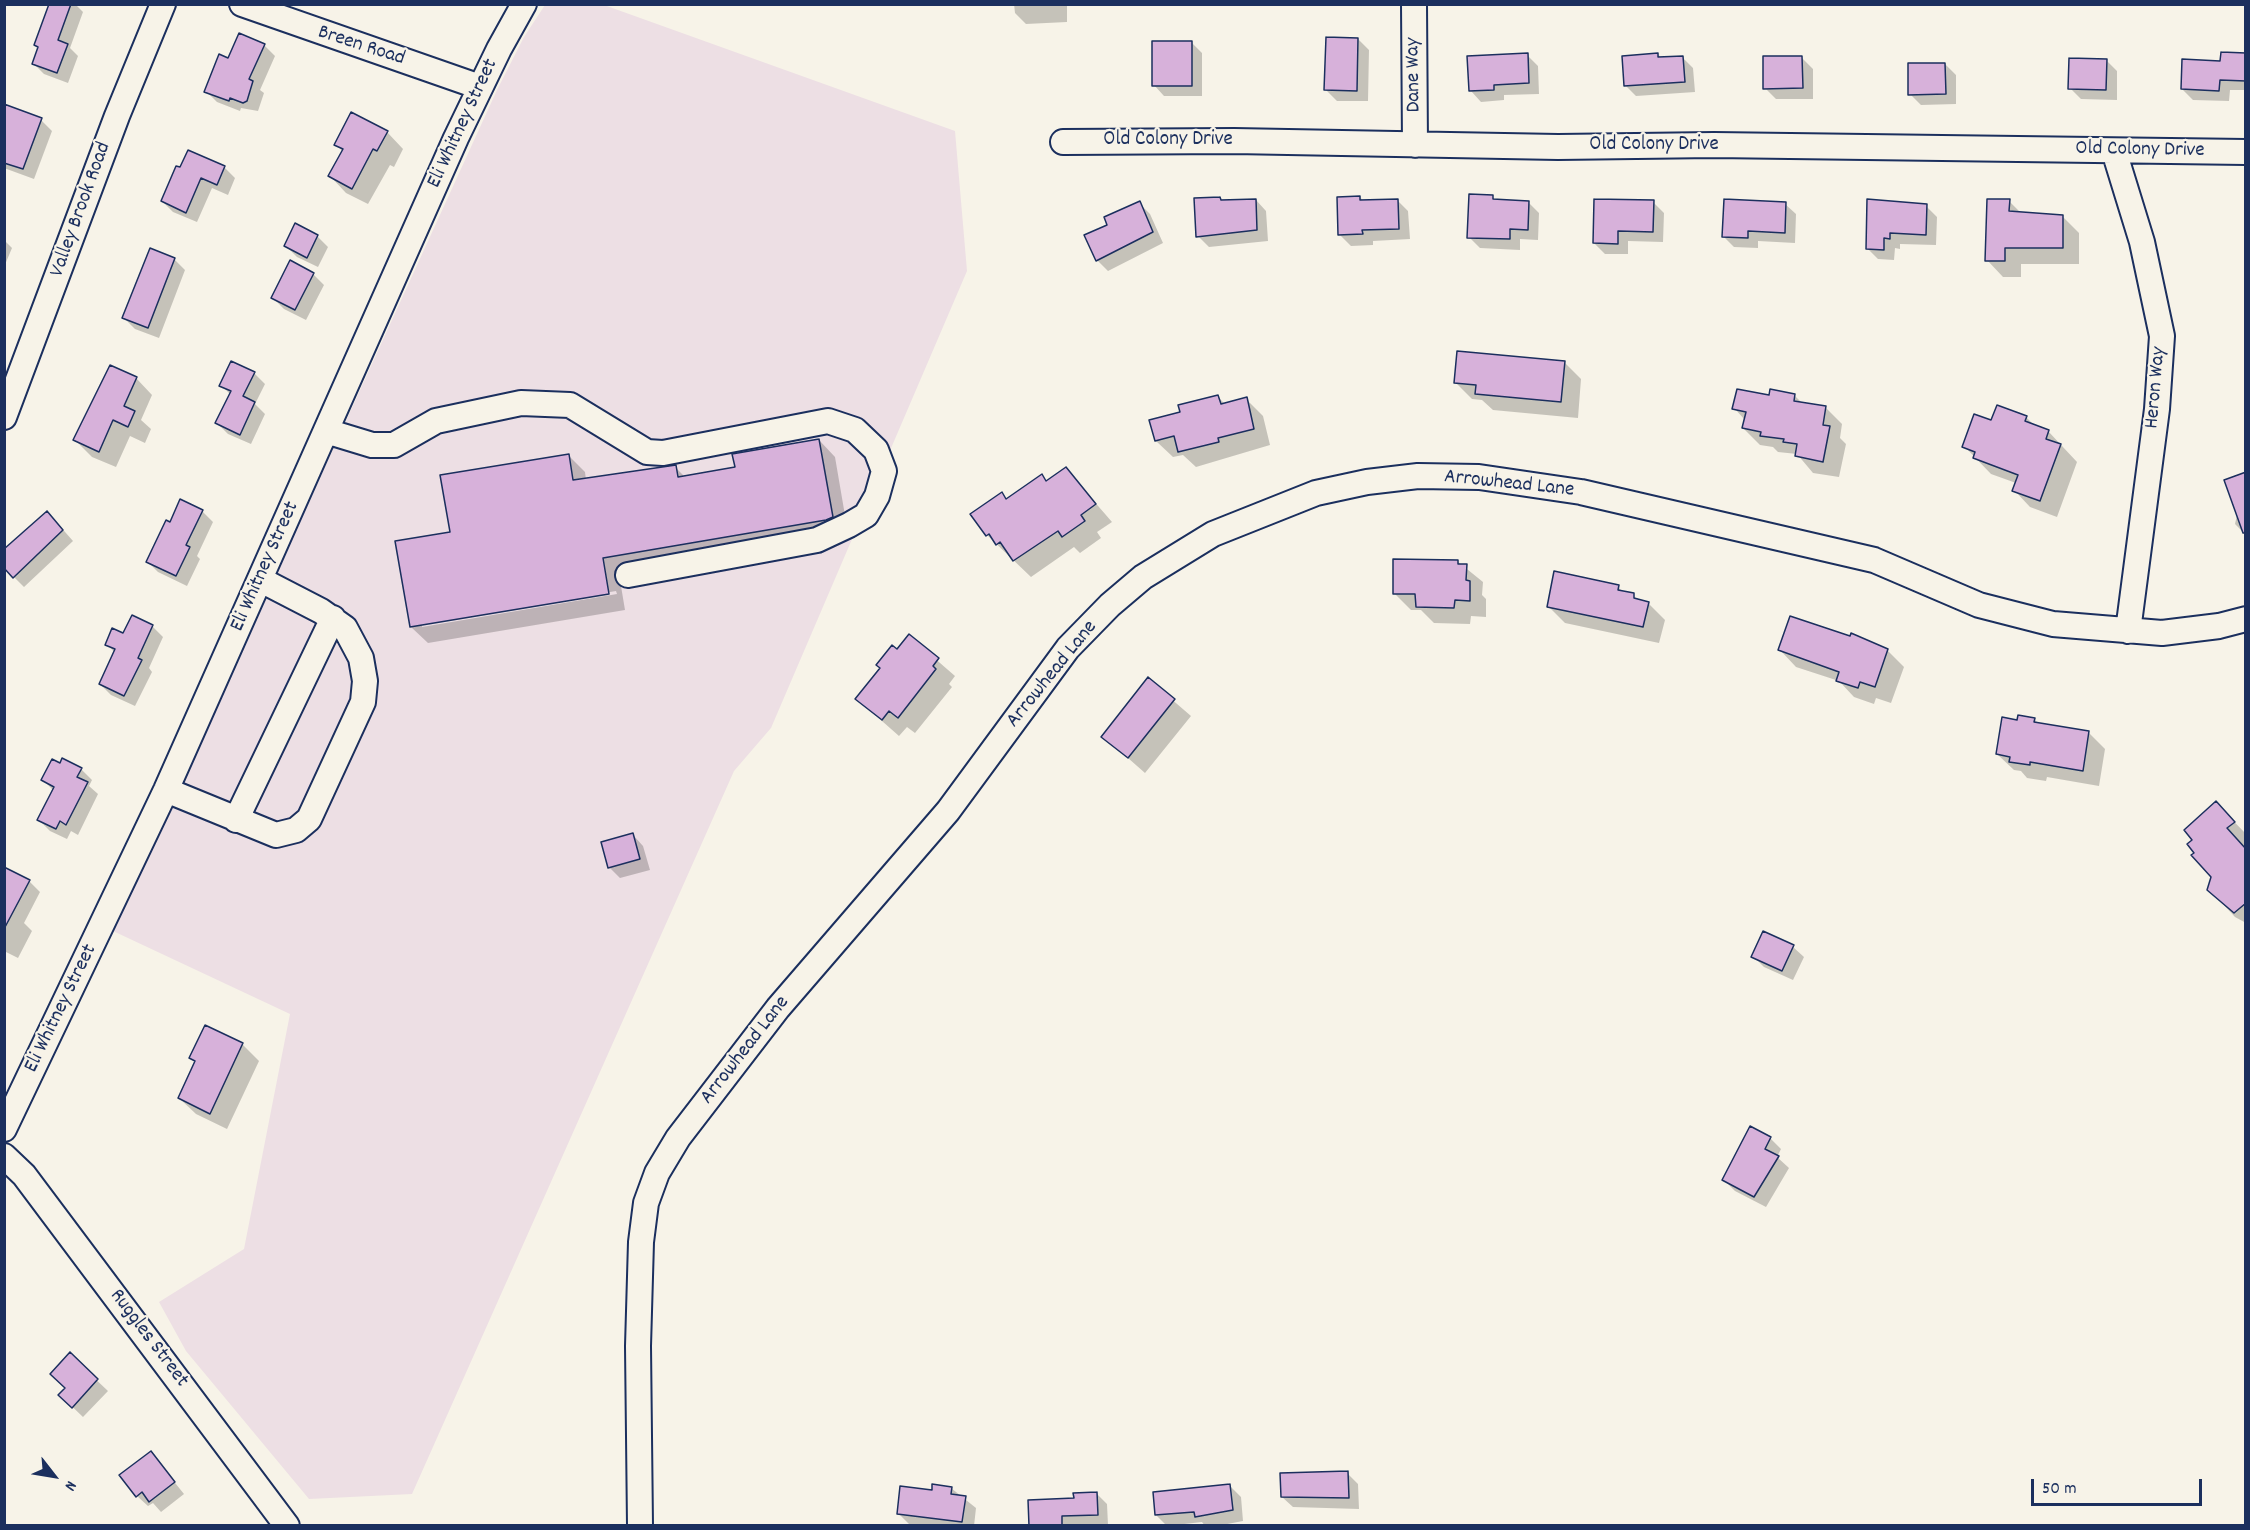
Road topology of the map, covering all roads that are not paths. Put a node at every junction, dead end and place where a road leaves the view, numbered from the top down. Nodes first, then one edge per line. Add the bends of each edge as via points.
1 (163, 4) edge
2 (242, 4) edge
3 (524, 4) edge
4 (1414, 4) edge
5 (480, 87) junction
6 (1063, 142) dead end
7 (1415, 145) junction
8 (2114, 151) junction
9 (2246, 152) edge
10 (4, 417) edge
11 (326, 431) junction
12 (628, 575) dead end
13 (261, 580) junction
14 (333, 618) junction
15 (2246, 619) edge
16 (2128, 631) junction
17 (166, 790) junction
18 (236, 820) junction
19 (4, 1129) edge
20 (4, 1156) edge
21 (287, 1526) edge
22 (640, 1526) edge

1 - 10 street, Valley Brook Road
2 - 5 street, Breen Road
3 - 5 street, Eli Whitney Street
4 - 7 street, Dane Way
5 - 11 street, Eli Whitney Street
6 - 7 street, Old Colony Drive
7 - 8 street, Old Colony Drive
8 - 9 street, Old Colony Drive
8 - 16 street, Heron Way via 2142,242 2162,336 2157,409
11 - 12 street via 372,445 394,445 436,421 521,404 570,405 647,452 663,453 828,421 855,430 876,450 884,471 877,496 866,515 849,525 817,540
11 - 13 street, Eli Whitney Street
13 - 14 street
13 - 17 street, Eli Whitney Street
14 - 18 street
14 - 18 street via 345,628 361,658 363,702 309,819 296,830 276,835
15 - 16 street, Arrowhead Lane via 2162,633
16 - 22 street, Arrowhead Lane via 2053,624 1980,605 1874,560 1736,526 1581,492 1479,477 1418,476 1316,493 1254,516 1183,551 1143,577 1068,648 948,811 778,1008 678,1138 657,1173 646,1203 641,1242
17 - 18 street
17 - 19 street, Eli Whitney Street
20 - 21 street, Ruggles Street via 24,1175

